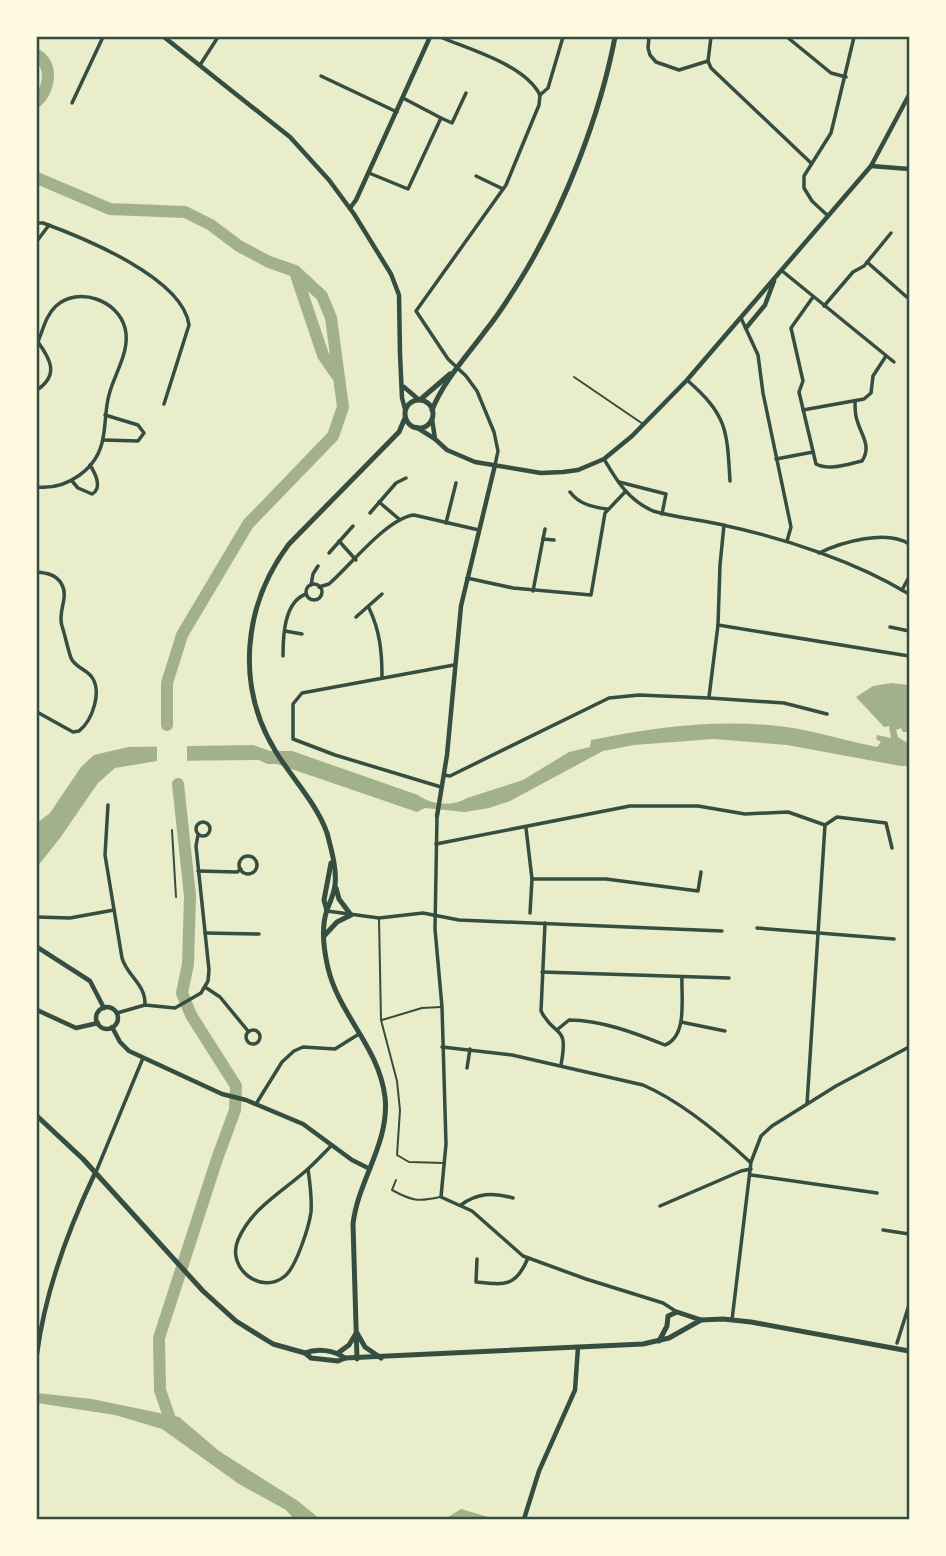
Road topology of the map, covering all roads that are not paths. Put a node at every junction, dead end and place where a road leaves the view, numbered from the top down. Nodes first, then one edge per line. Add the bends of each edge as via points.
1 (103, 37) edge
2 (164, 37) edge
3 (218, 37) edge
4 (430, 37) edge
5 (440, 37) edge
6 (563, 37) edge
7 (615, 37) edge
8 (649, 37) edge
9 (711, 37) edge
10 (787, 37) edge
11 (854, 37) edge
12 (708, 61) junction
13 (199, 67) junction
14 (321, 76) dead end
15 (846, 77) junction
16 (466, 93) dead end
17 (540, 95) junction
18 (909, 95) edge
19 (403, 98) junction
20 (72, 103) dead end
21 (397, 112) junction
22 (441, 118) junction
23 (811, 163) junction
24 (871, 166) junction
25 (909, 169) edge
26 (369, 173) junction
27 (476, 176) dead end
28 (503, 189) junction
29 (350, 208) junction
30 (827, 215) junction
31 (37, 223) edge
32 (49, 225) junction
33 (891, 233) dead end
34 (37, 241) edge
35 (867, 262) junction
36 (781, 270) junction
37 (775, 277) junction
38 (813, 297) junction
39 (909, 299) edge
40 (824, 306) junction
41 (740, 318) junction
42 (746, 328) junction
43 (37, 343) edge
44 (886, 356) junction
45 (894, 362) dead end
46 (453, 372) junction
47 (574, 377) dead end
48 (687, 380) junction
49 (403, 387) junction
50 (37, 390) edge
51 (419, 399) junction
52 (855, 402) junction
53 (164, 404) dead end
54 (405, 409) junction
55 (432, 410) junction
56 (803, 410) junction
57 (105, 415) junction
58 (405, 418) junction
59 (432, 419) junction
60 (644, 424) junction
61 (414, 427) junction
62 (399, 432) junction
63 (435, 439) junction
64 (103, 440) junction
65 (813, 452) junction
66 (604, 459) junction
67 (776, 459) junction
68 (90, 465) junction
69 (495, 465) junction
70 (406, 478) dead end
71 (72, 481) junction
72 (617, 481) junction
73 (730, 481) dead end
74 (456, 483) dead end
75 (37, 487) edge
76 (570, 492) dead end
77 (625, 492) junction
78 (379, 501) junction
79 (607, 509) junction
80 (369, 513) dead end
81 (662, 514) junction
82 (398, 519) junction
83 (446, 523) junction
84 (724, 525) junction
85 (353, 526) dead end
86 (545, 529) dead end
87 (479, 530) junction
88 (543, 539) junction
89 (554, 540) dead end
90 (339, 541) junction
91 (787, 541) junction
92 (909, 544) edge
93 (329, 553) dead end
94 (819, 553) junction
95 (356, 560) junction
96 (318, 566) dead end
97 (37, 572) edge
98 (909, 577) edge
99 (467, 578) junction
100 (312, 585) junction
101 (319, 587) junction
102 (902, 590) junction
103 (533, 591) junction
104 (306, 594) junction
105 (382, 594) dead end
106 (909, 594) edge
107 (369, 608) junction
108 (356, 617) dead end
109 (718, 625) junction
110 (890, 627) dead end
111 (285, 631) junction
112 (909, 631) edge
113 (302, 634) dead end
114 (283, 656) dead end
115 (909, 656) edge
116 (454, 665) junction
117 (382, 677) junction
118 (709, 698) junction
119 (37, 712) edge
120 (827, 714) dead end
121 (444, 775) junction
122 (441, 790) junction
123 (108, 805) dead end
124 (437, 816) joint
125 (825, 825) junction
126 (526, 827) junction
127 (172, 830) dead end
128 (198, 835) junction
129 (436, 844) junction
130 (892, 848) dead end
131 (332, 860) junction
132 (241, 869) junction
133 (198, 871) junction
134 (701, 872) dead end
135 (532, 879) junction
136 (335, 884) junction
137 (176, 897) dead end
138 (114, 910) junction
139 (327, 911) junction
140 (530, 913) dead end
141 (351, 915) junction
142 (435, 916) junction
143 (37, 917) edge
144 (379, 918) junction
145 (545, 923) junction
146 (757, 928) dead end
147 (722, 931) dead end
148 (205, 933) junction
149 (817, 933) junction
150 (259, 934) dead end
151 (324, 936) junction
152 (894, 939) dead end
153 (37, 947) edge
154 (542, 972) junction
155 (682, 977) junction
156 (729, 978) dead end
157 (205, 987) junction
158 (145, 1005) junction
159 (442, 1007) junction
160 (104, 1008) junction
161 (37, 1010) edge
162 (117, 1013) junction
163 (381, 1020) junction
164 (681, 1022) junction
165 (98, 1023) junction
166 (113, 1027) junction
167 (558, 1029) junction
168 (248, 1031) junction
169 (725, 1031) dead end
170 (360, 1033) junction
171 (442, 1047) junction
172 (909, 1047) edge
173 (470, 1049) junction
174 (143, 1058) junction
175 (561, 1065) junction
176 (467, 1068) dead end
177 (807, 1104) junction
178 (256, 1105) junction
179 (37, 1116) edge
180 (332, 1145) junction
181 (445, 1163) junction
182 (751, 1163) junction
183 (308, 1169) junction
184 (370, 1169) junction
185 (751, 1169) junction
186 (96, 1172) junction
187 (751, 1175) junction
188 (396, 1180) dead end
189 (877, 1193) dead end
190 (441, 1197) junction
191 (513, 1198) dead end
192 (461, 1205) junction
193 (660, 1206) dead end
194 (883, 1230) dead end
195 (909, 1234) edge
196 (528, 1258) junction
197 (477, 1259) dead end
198 (663, 1303) junction
199 (909, 1305) edge
200 (677, 1312) junction
201 (668, 1316) junction
202 (686, 1316) junction
203 (701, 1320) junction
204 (732, 1320) junction
205 (667, 1326) junction
206 (687, 1326) junction
207 (356, 1332) junction
208 (676, 1333) junction
209 (659, 1340) junction
210 (897, 1343) dead end
211 (578, 1347) junction
212 (909, 1351) edge
213 (305, 1353) junction
214 (338, 1353) junction
215 (37, 1354) edge
216 (345, 1358) junction
217 (381, 1358) junction
218 (357, 1359) junction
219 (524, 1519) edge

1 - 20 street
2 - 13 main road
3 - 13 street
4 - 19 main road
5 - 17 street via 521,73
6 - 17 street via 548,88
7 - 46 main road via 584,147 554,218 522,277
8 - 12 street via 648,48 656,62 679,70
9 - 12 street
10 - 15 street via 831,73
11 - 15 street
12 - 23 street
13 - 29 main road via 290,137
14 - 21 street
15 - 23 street via 831,133
16 - 22 street via 452,123
17 - 28 street
18 - 24 main road
19 - 21 main road
19 - 22 street
21 - 26 main road
22 - 26 street via 408,189
23 - 30 street via 804,188
24 - 25 main road
24 - 30 main road
26 - 29 main road
27 - 28 street
28 - 69 street via 416,313 477,391 494,432
29 - 49 main road via 399,295
30 - 36 main road
31 - 32 street
32 - 34 street
32 - 53 street via 130,262 174,294 187,312 188,325
33 - 35 street
35 - 39 street
35 - 40 street
36 - 37 main road
36 - 38 street
37 - 41 main road
37 - 42 main road via 765,304
38 - 40 street
38 - 56 street via 791,328 803,381 799,391
40 - 44 street
41 - 42 street
41 - 48 main road
42 - 67 street via 758,355
43 - 50 street via 52,368
43 - 57 street via 48,315 58,304 82,296 105,302 114,310 127,340
44 - 45 street
44 - 52 street via 873,376 871,393
46 - 51 main road
46 - 55 main road
47 - 60 lane
48 - 60 main road
48 - 73 street via 710,400 725,429
49 - 51 main road
49 - 54 main road
51 - 54 main road
51 - 55 main road
52 - 56 street
52 - 65 street via 867,450 862,461 825,468 816,464
54 - 58 main road
55 - 59 main road
56 - 65 street
57 - 64 street
57 - 64 street via 138,425 144,433 138,441
58 - 61 main road
58 - 62 main road
59 - 61 main road via 425,426
59 - 63 main road
60 - 66 main road
61 - 62 main road
61 - 63 main road
62 - 131 main road via 289,544 264,584 252,625 249,664 255,702 268,736 326,829
63 - 69 main road via 458,456
64 - 68 street
65 - 67 street
66 - 69 main road via 563,472
66 - 72 street
67 - 91 street via 791,527
68 - 71 street
68 - 71 street via 96,492 85,492
69 - 87 main road
70 - 78 street
71 - 75 street
72 - 77 street
72 - 81 street via 666,494
74 - 83 street
76 - 79 street via 575,500
77 - 79 street
77 - 81 street
78 - 80 street
78 - 82 street
79 - 103 street via 593,594
81 - 84 street
82 - 83 street via 414,516
82 - 95 street
83 - 87 street
84 - 91 street
84 - 109 street
85 - 90 street
86 - 88 street
87 - 99 main road
88 - 89 street
88 - 103 street
90 - 93 street
90 - 95 street
91 - 94 street
92 - 94 street via 889,536 838,544
94 - 102 street
95 - 101 street
96 - 100 street
97 - 119 street via 51,575 62,585 61,624 70,656 92,677 96,695 79,731
98 - 102 street
99 - 103 street
99 - 116 main road
100 - 101 street
100 - 104 street
101 - 104 street via 317,600
102 - 106 street
104 - 111 street via 292,605
105 - 107 street
107 - 108 street
107 - 117 street via 379,627
109 - 115 street
109 - 118 street
110 - 112 street
111 - 113 street
111 - 114 street
116 - 117 street
116 - 121 main road
117 - 122 street via 302,693 293,704 293,739
118 - 120 street via 784,703
118 - 121 street via 609,698
121 - 122 main road
122 - 124 main road
123 - 138 street via 105,855
124 - 129 street
125 - 126 street via 788,812 745,814 663,805 630,806
125 - 130 street via 837,817 886,823
125 - 149 street
126 - 129 street
126 - 135 street
127 - 137 lane
128 - 128 street via 209,833 208,824 197,825
128 - 133 street
129 - 142 street
131 - 136 main road
131 - 139 main road via 324,900
132 - 132 street via 253,872 257,862 245,857
132 - 133 street
133 - 148 street
134 - 135 street via 698,891 606,879
135 - 140 street
136 - 139 main road
136 - 141 main road via 337,897
138 - 143 street via 69,918
138 - 158 street via 123,962 142,987
139 - 141 street
139 - 151 main road
141 - 144 street
141 - 151 main road
142 - 144 street
142 - 145 street
142 - 159 street
144 - 163 lane
145 - 147 street
145 - 154 street
146 - 149 street
148 - 150 street
148 - 157 street via 209,970
149 - 152 street
149 - 177 street
151 - 170 main road via 333,985
153 - 160 main road via 90,982
154 - 155 street
154 - 167 street via 541,1011
155 - 156 street
155 - 164 street
157 - 158 street via 175,1008
157 - 168 street via 220,997
158 - 162 street
159 - 163 lane
159 - 171 street
160 - 162 main road
160 - 165 main road via 97,1014
161 - 165 main road via 76,1028
162 - 166 main road
163 - 181 lane via 399,1101 397,1155 409,1162
164 - 167 street via 673,1041 665,1045 575,1020
164 - 169 street
165 - 166 main road via 103,1028
166 - 174 main road via 124,1046
167 - 175 street via 564,1042
168 - 168 street via 247,1041 258,1042 259,1032
170 - 178 street via 335,1049 303,1047 294,1051
170 - 184 main road via 380,1072 386,1105 382,1138
171 - 173 street
171 - 181 street
172 - 177 street
173 - 175 street
173 - 176 street
174 - 178 main road
174 - 186 street
175 - 182 street via 662,1093
177 - 182 street via 761,1136
178 - 180 main road via 303,1124
179 - 186 main road
180 - 183 street
180 - 184 main road
181 - 190 street
182 - 185 street
183 - 183 street via 311,1213 293,1267 277,1281 251,1279 237,1263 237,1242 264,1203
184 - 207 main road via 356,1202 352,1234
185 - 187 street
185 - 193 street
186 - 213 main road via 212,1301 247,1330
186 - 215 main road via 51,1285
187 - 189 street
187 - 204 street
188 - 190 lane via 392,1190 410,1200
190 - 192 street
191 - 192 street via 484,1194
192 - 196 street
194 - 195 street
196 - 197 street via 522,1273 499,1285 476,1282
196 - 198 street
198 - 200 street
198 - 201 street
199 - 210 street
200 - 201 main road
200 - 202 main road
201 - 205 main road
202 - 203 main road
202 - 206 main road
203 - 204 main road
203 - 206 main road
204 - 212 main road
205 - 208 main road
205 - 209 main road
206 - 208 main road
207 - 214 main road
207 - 217 main road via 365,1347
207 - 218 main road
208 - 209 main road
209 - 211 main road
211 - 217 main road
211 - 219 main road via 575,1390 539,1471
213 - 214 main road
213 - 216 main road via 312,1358
214 - 216 main road
216 - 218 main road
217 - 218 main road

